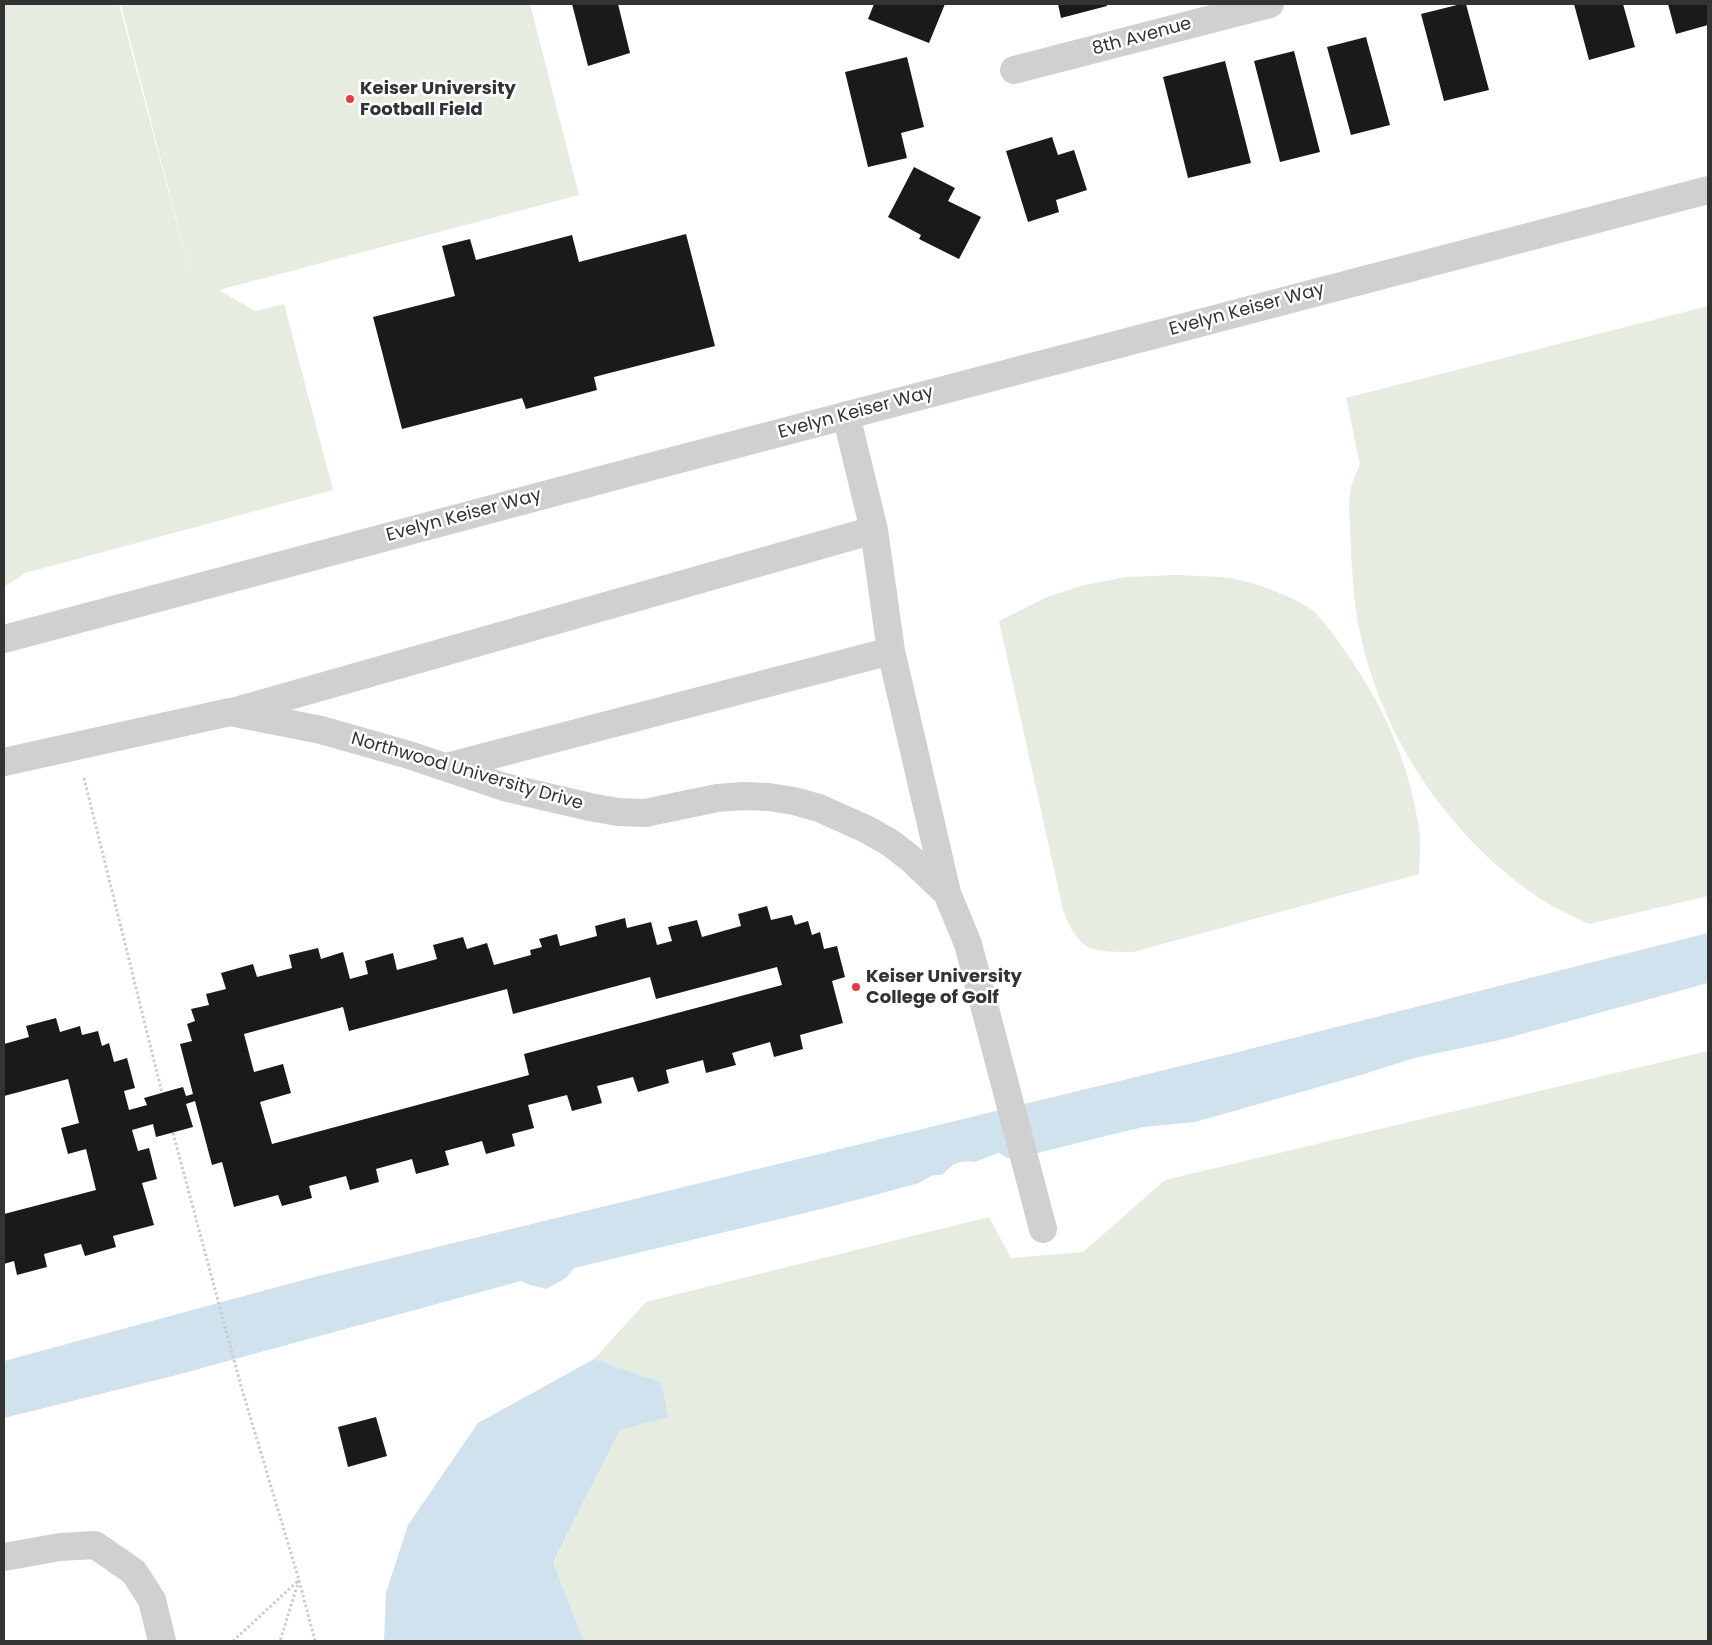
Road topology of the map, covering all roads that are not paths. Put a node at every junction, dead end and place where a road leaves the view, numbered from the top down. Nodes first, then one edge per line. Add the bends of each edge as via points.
1 (1270, 4) edge
2 (1014, 70) dead end
3 (1708, 190) edge
4 (846, 415) junction
5 (874, 530) junction
6 (4, 639) edge
7 (891, 651) junction
8 (230, 712) junction
9 (4, 762) edge
10 (446, 767) junction
11 (948, 892) junction
12 (1043, 1229) dead end
13 (4, 1557) edge
14 (162, 1641) edge

1 - 2 street, 8th Avenue
3 - 4 street, Evelyn Keiser Way
4 - 5 street
4 - 6 street, Evelyn Keiser Way
5 - 7 street
5 - 8 street
7 - 10 street
7 - 11 street
8 - 9 street, Northwood University Drive
8 - 10 street, Northwood University Drive via 321,730
10 - 11 street, Northwood University Drive via 504,786 618,812 645,813 743,796 794,801 819,808 889,842
11 - 12 street, Northwood University Drive via 968,944
13 - 14 street via 60,1547 95,1545 134,1572 152,1600

